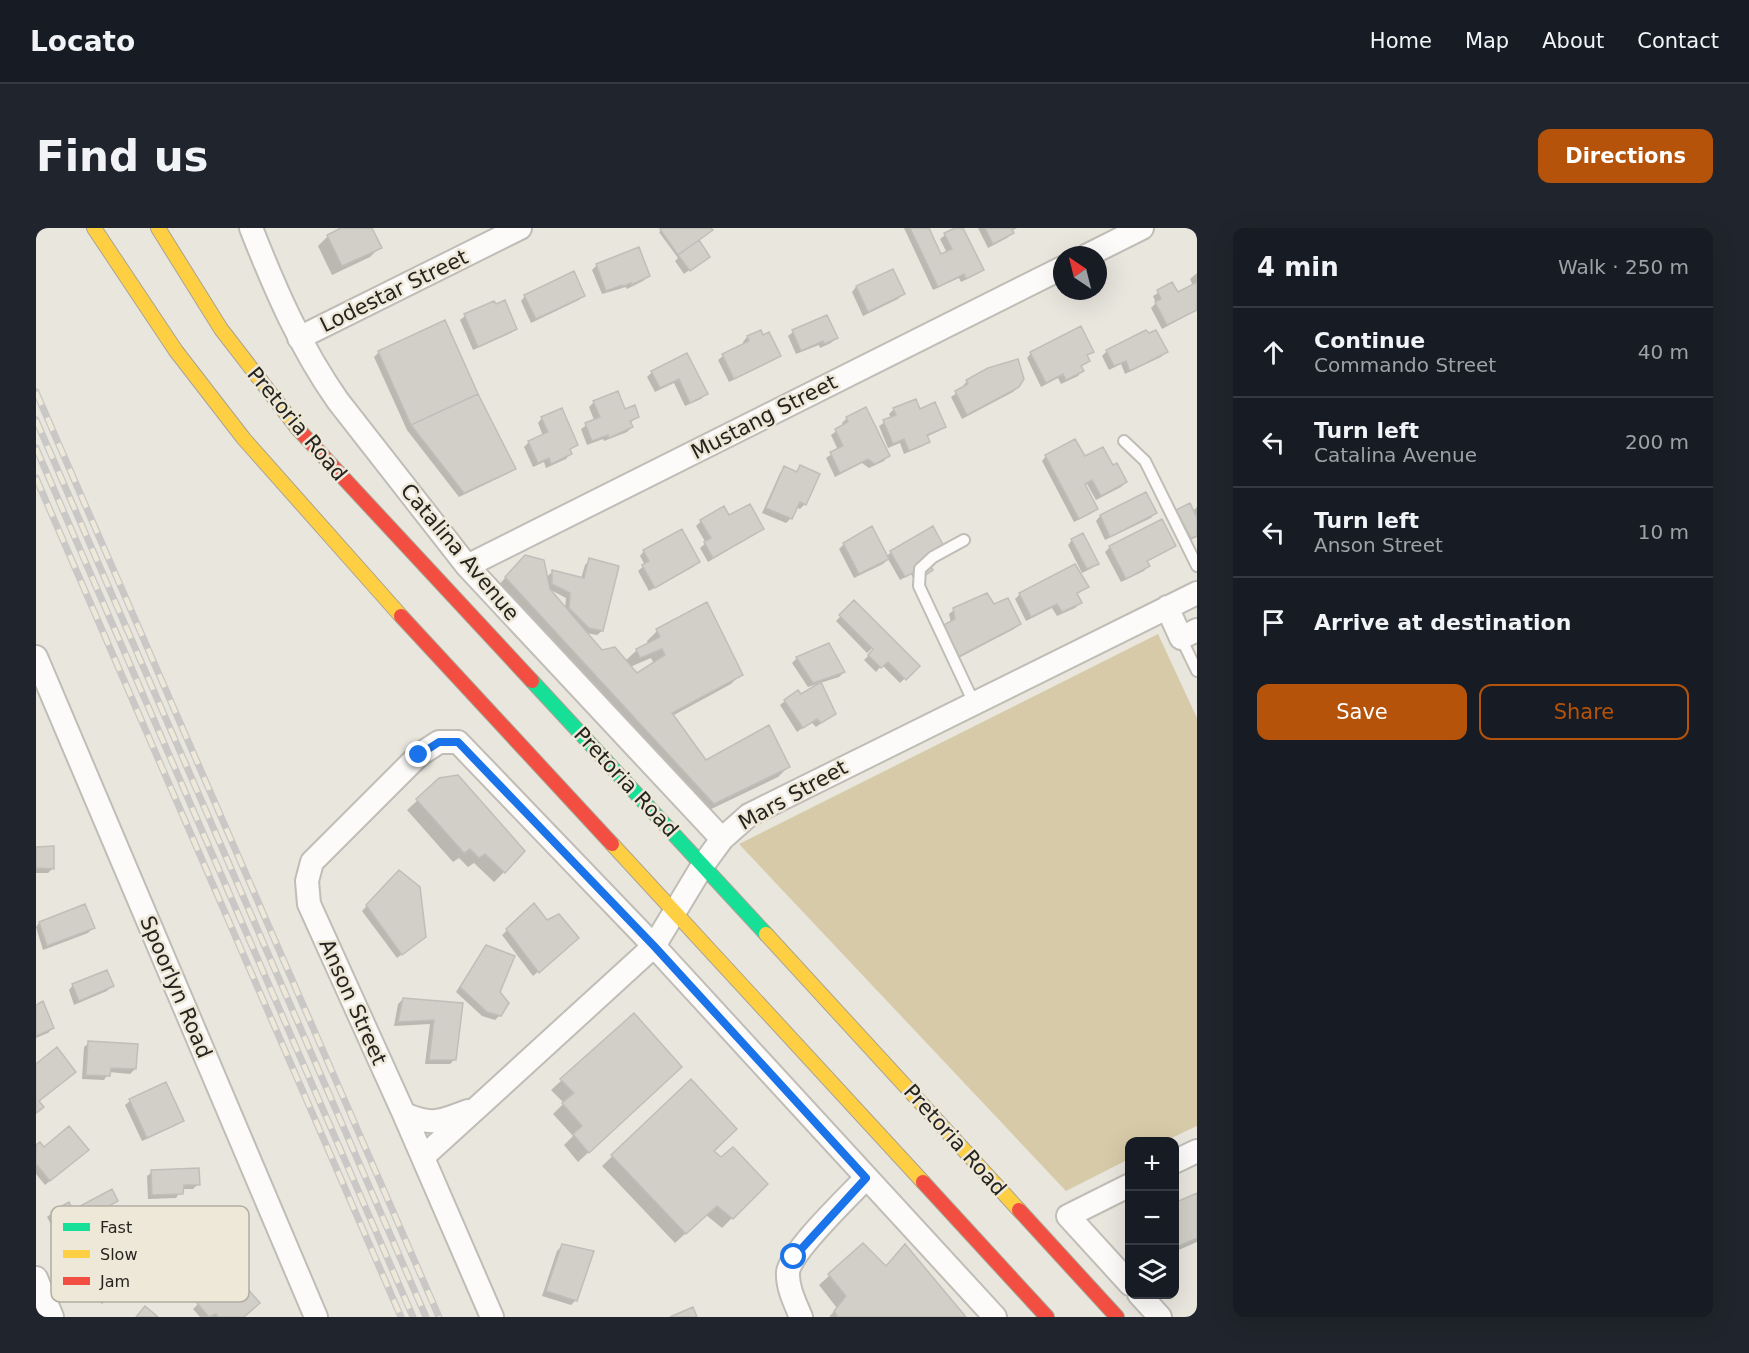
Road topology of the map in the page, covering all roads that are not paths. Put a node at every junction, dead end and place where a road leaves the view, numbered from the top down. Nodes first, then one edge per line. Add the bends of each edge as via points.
1 (94, 228) edge
2 (158, 228) edge
3 (251, 228) edge
4 (520, 228) edge
5 (1142, 228) edge
6 (1106, 246) edge
7 (1053, 272) edge
8 (299, 338) junction
9 (1124, 441) dead end
10 (964, 540) dead end
11 (466, 566) junction
12 (1197, 566) edge
13 (1197, 593) edge
14 (1167, 607) junction
15 (1189, 634) edge
16 (36, 657) edge
17 (1197, 671) edge
18 (974, 703) junction
19 (722, 839) junction
20 (703, 865) junction
21 (675, 912) junction
22 (654, 946) junction
23 (477, 1108) junction
24 (404, 1113) junction
25 (1197, 1151) edge
26 (423, 1157) junction
27 (1179, 1160) edge
28 (866, 1178) junction
29 (1125, 1188) edge
30 (36, 1278) edge
31 (1125, 1279) edge
32 (1144, 1299) edge
33 (52, 1317) edge
34 (316, 1317) edge
35 (492, 1317) edge
36 (801, 1317) edge
37 (994, 1317) edge
38 (1047, 1317) edge
39 (1117, 1317) edge
40 (1160, 1317) edge

1 - 21 main road via 176,351 244,439 483,707
2 - 20 main road, Pretoria Road via 221,329 287,417
3 - 8 street, Catalina Avenue
4 - 8 street, Lodestar Street
5 - 6 street
7 - 11 street, Mustang Street
8 - 11 street, Catalina Avenue via 338,401
9 - 12 lane via 1145,461
10 - 18 lane via 920,568 919,586
11 - 19 street, Catalina Avenue
13 - 14 street, Mars Street
14 - 15 street
14 - 18 street, Mars Street
15 - 17 lane
16 - 34 street, Spoorlyn Road
18 - 19 street, Mars Street via 773,801 749,815
19 - 20 street, Mars Street
20 - 21 street, Mars Street
20 - 39 main road, Pretoria Road
21 - 22 street, Mars Street
21 - 38 main road
22 - 23 street, Mars Street
22 - 24 street, Anson Street via 458,742 439,742 419,755 312,862 307,881 309,904
22 - 28 street
23 - 24 street via 429,1123
23 - 26 street, Mars Street
24 - 26 street, Anson Street
25 - 27 street
26 - 35 street, Anson Street
28 - 36 street via 790,1264 790,1288
28 - 37 street
29 - 31 street via 1068,1216
30 - 33 street
32 - 40 street

